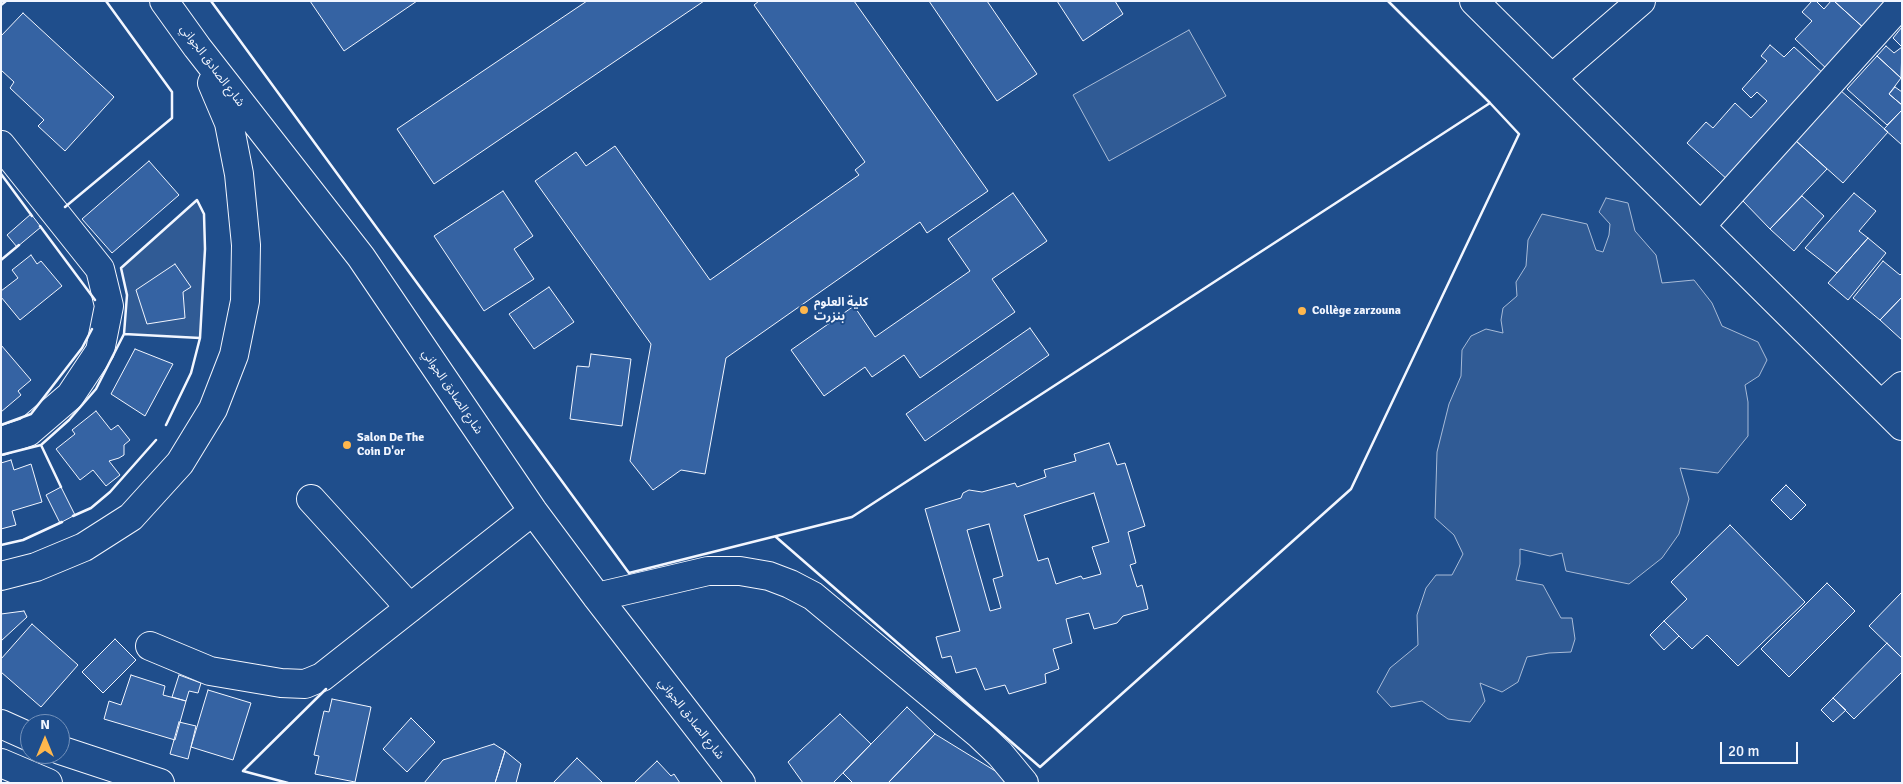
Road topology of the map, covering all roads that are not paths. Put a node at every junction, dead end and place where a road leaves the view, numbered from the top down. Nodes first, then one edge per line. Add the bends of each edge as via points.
1 (164, 1) edge
2 (1474, 1) edge
3 (1641, 1) edge
4 (1902, 3) edge
5 (197, 47) junction
6 (1552, 78) junction
7 (1, 145) edge
8 (1702, 226) junction
9 (1902, 386) edge
10 (1881, 405) junction
11 (1902, 426) edge
12 (1, 441) edge
13 (312, 499) dead end
14 (533, 510) junction
15 (1, 576) edge
16 (597, 597) junction
17 (410, 608) junction
18 (150, 646) dead end
19 (1, 724) edge
20 (20, 733) edge
21 (70, 753) edge
22 (1, 763) edge
23 (48, 783) edge
24 (160, 783) edge
25 (741, 783) edge
26 (1024, 783) edge

1 - 5 street, شارع الصادق الجواني
2 - 6 street
3 - 6 street
4 - 8 street
5 - 14 street, شارع الصادق الجواني via 361,257
5 - 15 street via 229,123 239,174 246,245 245,301 234,355 213,409 180,463 131,517 84,547 36,567
6 - 8 street
7 - 12 street via 100,269 109,306 100,351 70,396 28,432
8 - 10 street
9 - 10 street
10 - 11 street
13 - 17 street
14 - 16 street, شارع الصادق الجواني
14 - 17 street
16 - 25 street, شارع الصادق الجواني
16 - 26 street via 708,571 740,571 790,584 813,596 980,735
17 - 18 street via 322,677 305,684 210,671
19 - 20 street
21 - 24 street
22 - 23 street

